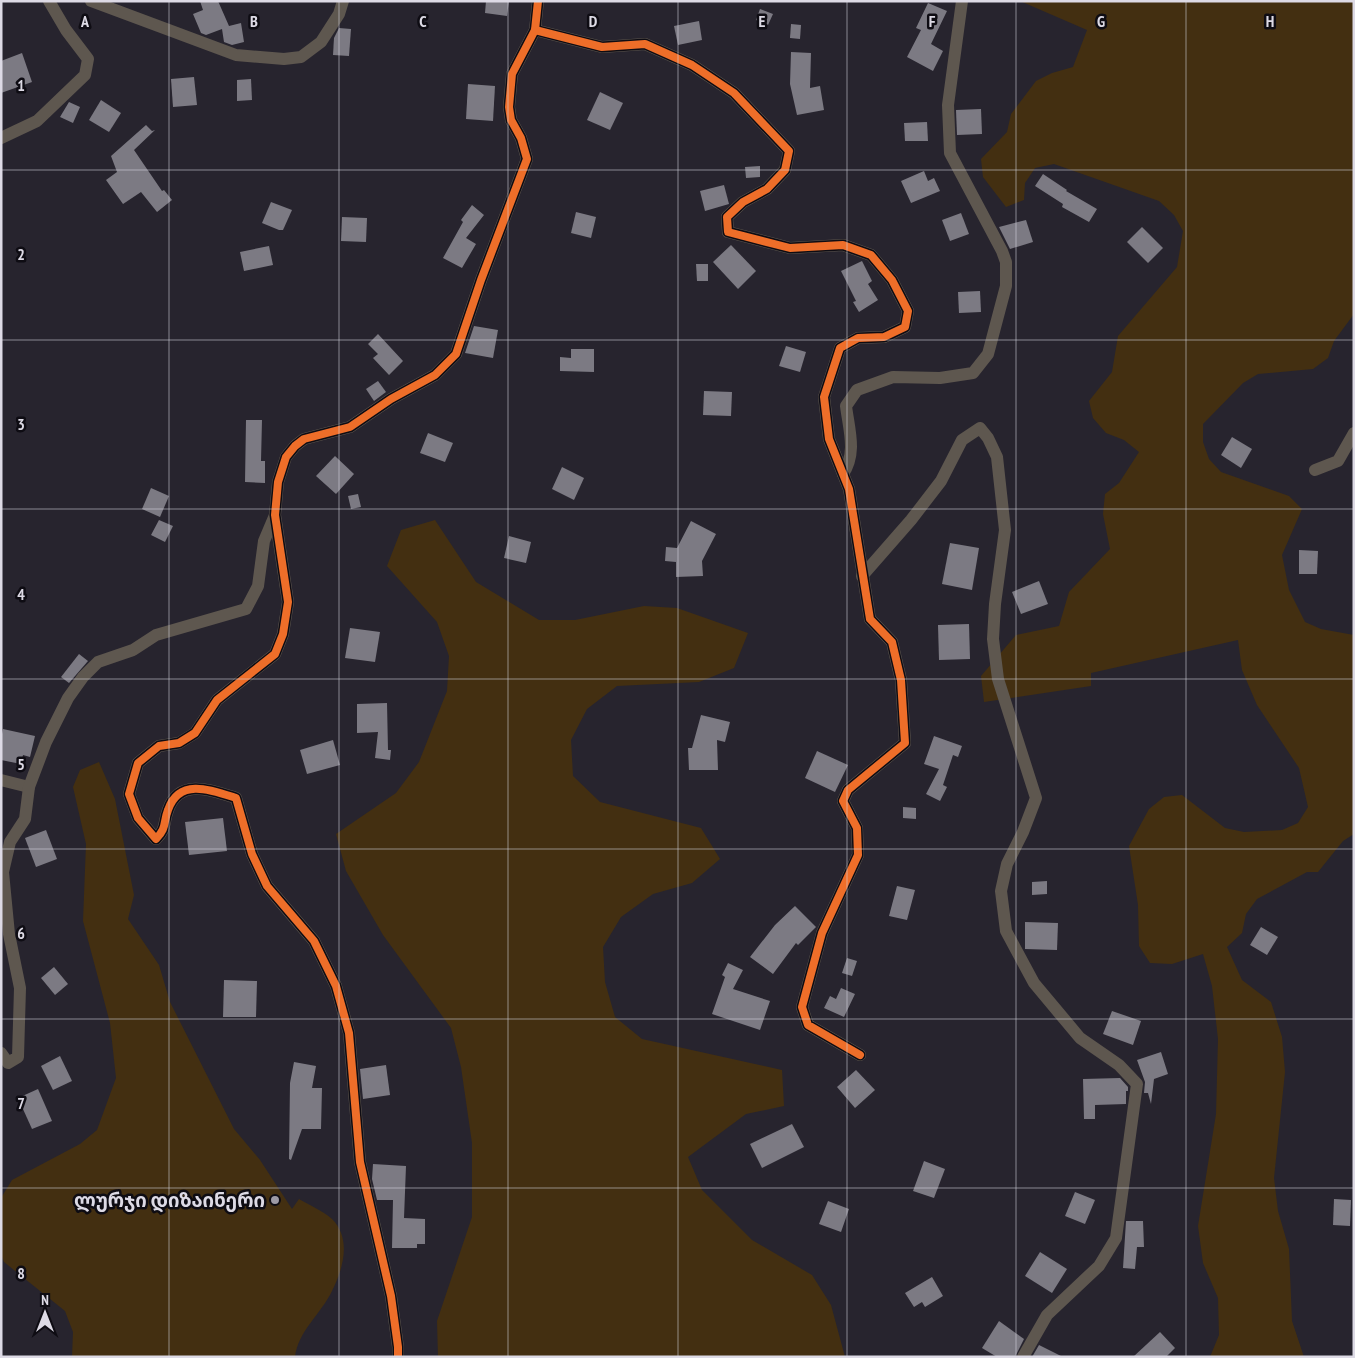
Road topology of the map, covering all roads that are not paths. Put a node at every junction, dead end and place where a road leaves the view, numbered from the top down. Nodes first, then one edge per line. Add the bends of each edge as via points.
1 (49, 1) edge
2 (91, 1) edge
3 (343, 1) edge
4 (538, 1) edge
5 (962, 1) edge
6 (535, 30) junction
7 (1, 138) edge
8 (1354, 433) edge
9 (1315, 470) dead end
10 (842, 474) junction
11 (276, 515) junction
12 (862, 576) junction
13 (1, 780) edge
14 (29, 787) junction
15 (1, 1053) edge
16 (860, 1055) dead end
17 (398, 1357) edge
18 (1023, 1357) edge

1 - 7 street via 88,59 85,75 37,120
2 - 3 street via 236,54 284,59 301,57 321,42 339,14
4 - 6 street
5 - 10 street via 948,105 950,153 1002,250 1006,262 1006,286 988,354 973,373 940,378 893,377 857,390 846,406 852,446 849,464
6 - 10 street via 602,47 645,44 692,65 734,93 789,151 785,170 767,189 743,202 727,217 728,232 790,248 842,245 871,255 892,280 908,311 905,327 884,337 858,338 840,348 824,397 829,439
6 - 11 street via 512,74 509,107 510,120 521,138 527,160 456,354 435,375 390,399 350,426 304,439 295,446 286,457 278,482
8 - 9 street via 1338,461
10 - 12 street via 849,489
11 - 14 street via 264,541 258,586 246,609 156,635 133,650 98,662 68,698
11 - 17 street via 288,602 275,654 217,700 195,733 178,743 159,746 138,763 129,794 138,818 156,839 164,831 168,809 176,796 190,788 209,789 236,798 252,854 267,886 314,941 336,986 349,1033 360,1162 391,1296
12 - 16 street via 870,619 892,642 902,680 905,743 848,790 843,801 857,828 858,855 822,933 802,1007 808,1025
12 - 18 street via 941,481 962,440 980,428 997,457 1005,530 993,639 998,679 1036,798 1007,864 1001,891 1006,931 1034,983 1080,1038 1119,1065 1137,1084 1116,1238 1099,1266 1047,1315
13 - 14 street
14 - 15 street via 25,820 10,842 3,872 9,934 20,988 18,1057 8,1063

